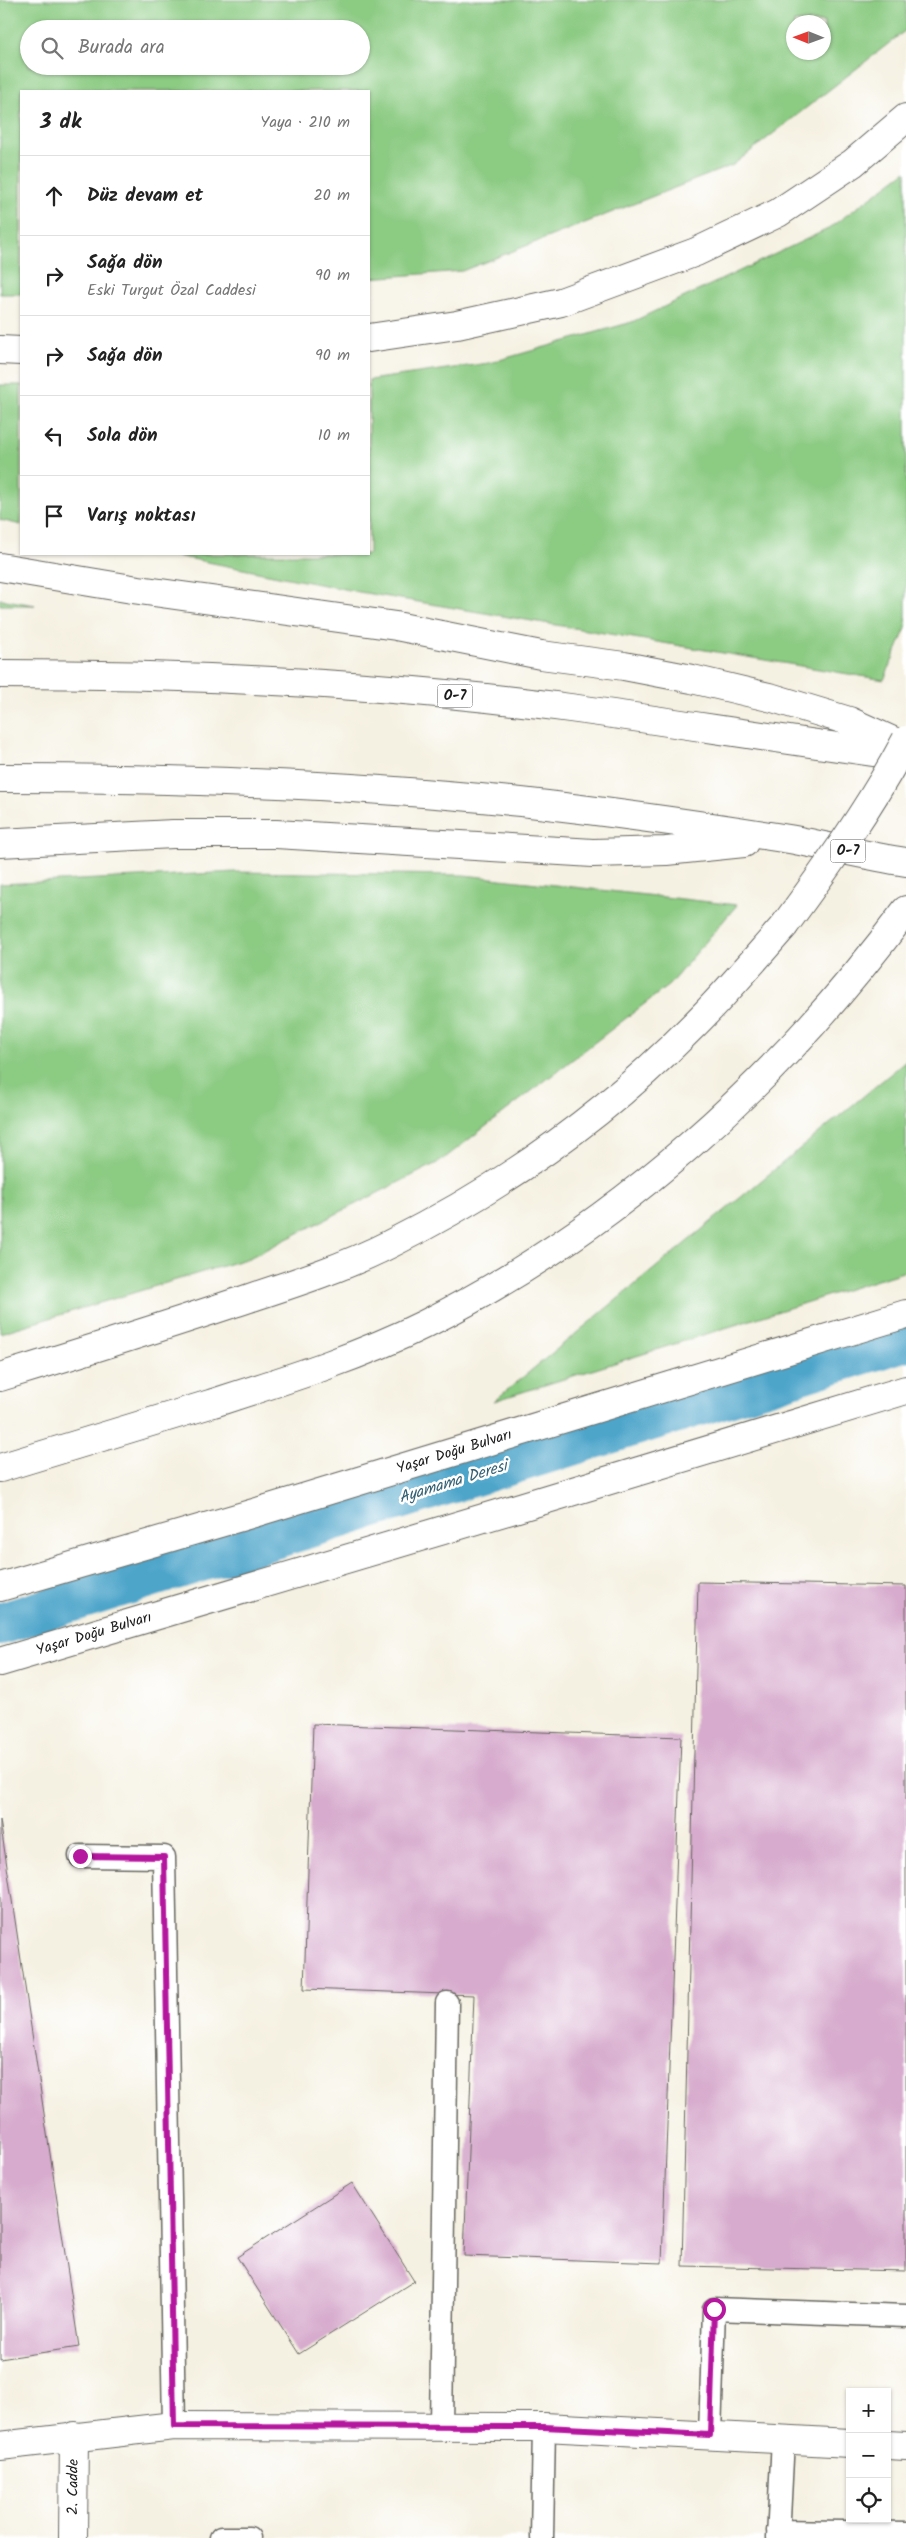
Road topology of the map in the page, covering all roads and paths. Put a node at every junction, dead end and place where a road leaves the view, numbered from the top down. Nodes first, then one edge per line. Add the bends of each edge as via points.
1 (906, 118) edge
2 (370, 338) edge
3 (0, 350) edge
4 (20, 351) edge
5 (0, 567) edge
6 (0, 674) edge
7 (906, 740) edge
8 (906, 747) edge
9 (906, 756) edge
10 (0, 778) edge
11 (790, 839) junction
12 (0, 843) edge
13 (906, 862) edge
14 (906, 910) edge
15 (906, 1314) edge
16 (0, 1377) edge
17 (906, 1390) edge
18 (0, 1468) edge
19 (0, 1587) edge
20 (0, 1662) edge
21 (80, 1856) dead end
22 (447, 2003) dead end
23 (906, 2316) edge
24 (174, 2426) junction
25 (441, 2426) junction
26 (544, 2427) junction
27 (710, 2435) junction
28 (74, 2436) junction
29 (783, 2439) junction
30 (846, 2443) edge
31 (891, 2444) edge
32 (0, 2446) edge
33 (906, 2446) edge
34 (778, 2534) edge
35 (906, 2534) edge
36 (73, 2538) edge
37 (221, 2538) edge
38 (249, 2538) edge
39 (542, 2538) edge

1 - 2 main road via 853,163 778,213 696,252 561,302 457,325
3 - 4 main road
5 - 8 main road via 132,590 396,626 692,679 773,698 849,722
6 - 9 main road, O-7 via 226,678 422,692 569,708
7 - 16 main road, bridge via 883,783 784,926 690,1029 620,1094 534,1159 463,1205 388,1245 326,1271
10 - 11 main road, O-7 via 241,783 415,793 523,802
11 - 12 main road via 666,851 592,853 276,834 173,834
11 - 13 main road, O-7
14 - 18 main road via 864,966 760,1081 640,1188 563,1245 423,1325 272,1384
15 - 19 main road, Yaşar Doğu Bulvarı
17 - 20 main road, Yaşar Doğu Bulvarı
21 - 24 lane via 164,1857
22 - 25 lane
23 - 27 lane via 714,2309
24 - 25 main road
24 - 28 main road
25 - 26 main road
26 - 27 main road
26 - 39 lane
27 - 29 main road
28 - 32 main road
28 - 36 main road, 2. Cadde
29 - 30 main road
29 - 34 lane
31 - 33 main road
34 - 35 lane
37 - 38 lane

